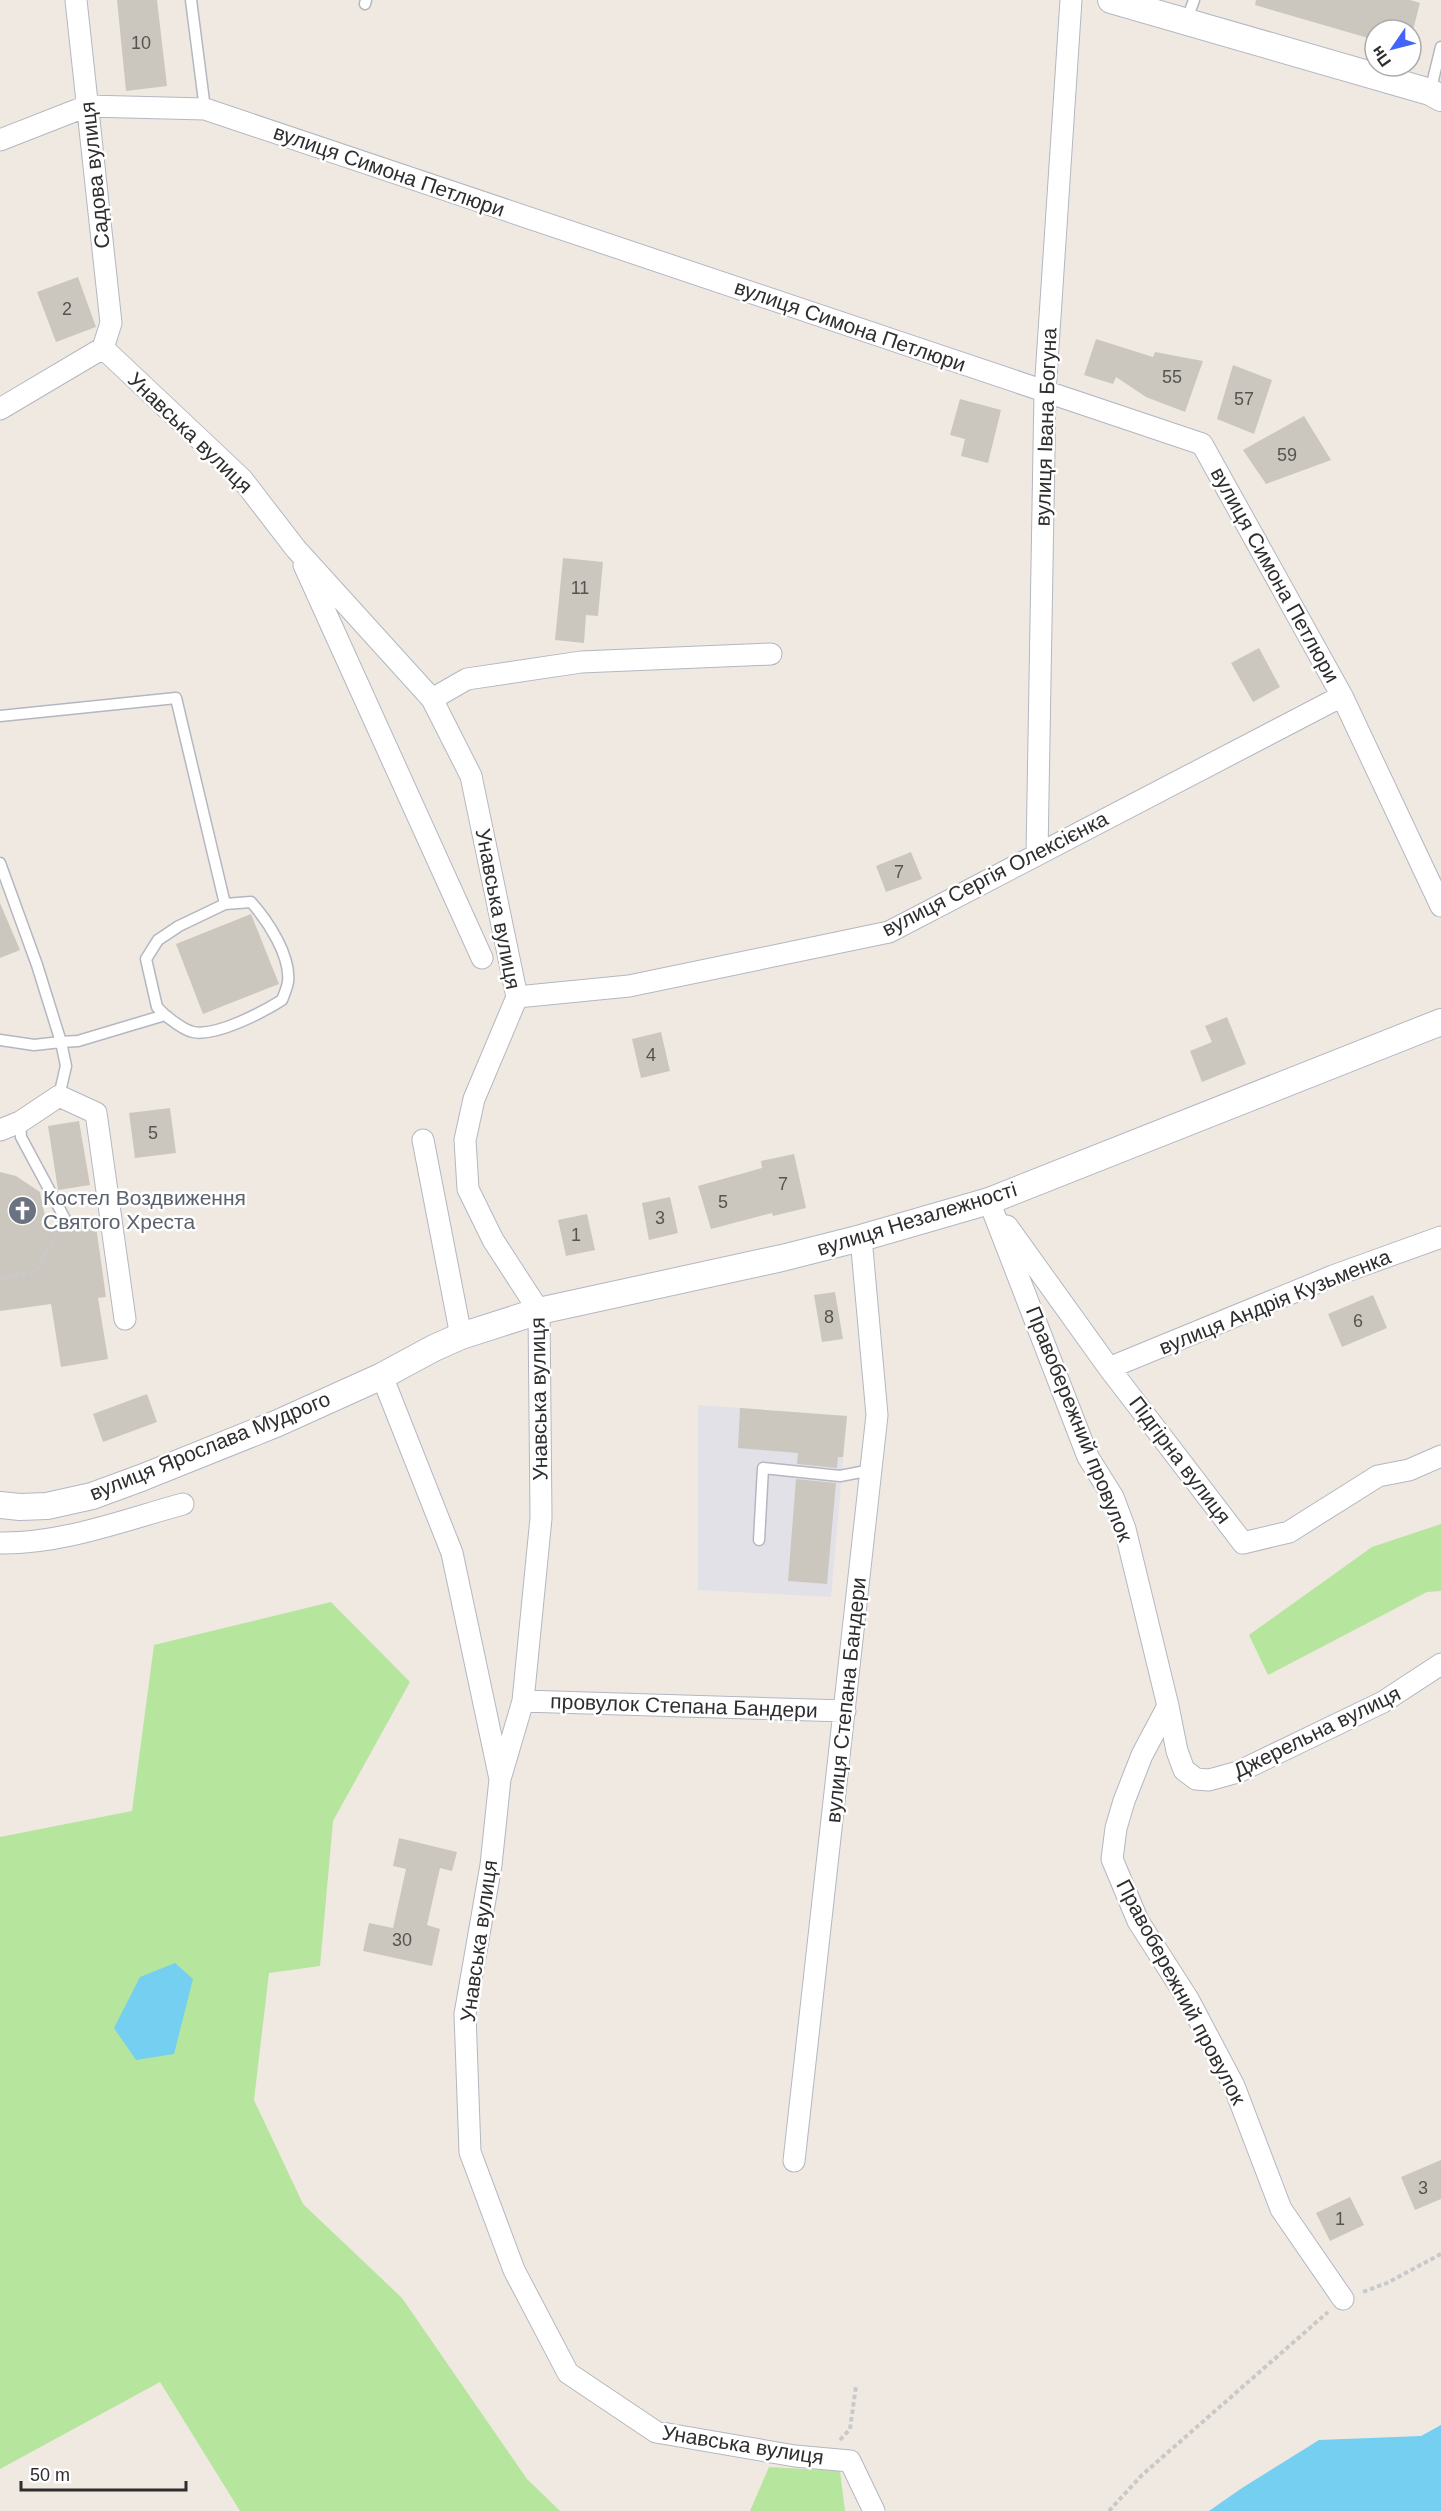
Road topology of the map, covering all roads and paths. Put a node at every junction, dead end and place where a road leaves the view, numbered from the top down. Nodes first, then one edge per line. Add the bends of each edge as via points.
1 (76, 0) edge
2 (191, 0) edge
3 (1071, 0) edge
4 (1111, 0) edge
5 (1190, 11) edge
6 (1441, 47) edge
7 (1435, 95) edge
8 (87, 106) junction
9 (205, 109) junction
10 (0, 140) edge
11 (103, 348) junction
12 (1045, 392) junction
13 (0, 409) edge
14 (296, 549) junction
15 (771, 654) dead end
16 (1342, 696) junction
17 (432, 699) junction
18 (0, 716) edge
19 (1037, 854) junction
20 (0, 862) edge
21 (225, 903) junction
22 (1441, 906) edge
23 (482, 958) dead end
24 (517, 997) junction
25 (165, 1015) junction
26 (1441, 1023) edge
27 (0, 1040) edge
28 (61, 1042) junction
29 (59, 1096) junction
30 (10, 1126) edge
31 (423, 1140) dead end
32 (989, 1201) junction
33 (65, 1219) joint
34 (1441, 1237) edge
35 (861, 1238) junction
36 (0, 1278) edge
37 (539, 1311) junction
38 (125, 1319) dead end
39 (461, 1336) junction
40 (1109, 1368) junction
41 (382, 1376) junction
42 (1441, 1456) edge
43 (871, 1470) junction
44 (183, 1504) dead end
45 (0, 1505) edge
46 (759, 1540) dead end
47 (0, 1543) edge
48 (1441, 1664) edge
49 (524, 1701) junction
50 (1168, 1706) junction
51 (845, 1711) junction
52 (500, 1779) junction
53 (794, 2161) dead end
54 (1441, 2254) edge
55 (1343, 2299) junction
56 (856, 2386) dead end
57 (808, 2457) junction
58 (874, 2511) edge
59 (1109, 2511) edge

1 - 8 street, Садова вулиця
2 - 9 lane
3 - 12 street, вулиця Івана Богуна
4 - 5 street
5 - 7 street
6 - 7 lane
8 - 9 street, вулиця Симона Петлюри
8 - 10 street, вулиця Симона Петлюри
8 - 11 street, Садова вулиця via 111,323
9 - 12 street, вулиця Симона Петлюри
11 - 13 street
11 - 14 street, Унавська вулиця via 242,479
12 - 16 street, вулиця Симона Петлюри via 1202,444
12 - 19 street, вулиця Івана Богуна
14 - 17 street, Унавська вулиця
14 - 23 street, Унавська вулиця
15 - 17 street via 581,662 467,679
16 - 19 street, вулиця Сергія Олексієнка
16 - 22 street, вулиця Симона Петлюри
17 - 24 street, Унавська вулиця via 471,776
18 - 21 lane via 176,698
19 - 24 street, вулиця Сергія Олексієнка via 889,932 629,986
20 - 28 lane
21 - 25 lane via 158,940 146,959 157,1007
21 - 25 lane via 251,903 268,922 283,954 288,981 282,1000 243,1021 194,1033
24 - 37 street, Унавська вулиця via 474,1099 465,1140 468,1189 493,1240
25 - 28 lane via 78,1041
26 - 32 street, вулиця Незалежності
27 - 28 lane via 34,1045
28 - 29 lane via 66,1066
29 - 30 street
29 - 38 street via 96,1113
30 - 33 lane via 21,1137
31 - 39 street
32 - 35 street, вулиця Незалежності
32 - 40 street, Підгірна вулиця
32 - 50 street, Правобережний провулок via 1088,1457 1104,1479 1120,1514
33 - 36 path via 35,1272
34 - 40 street, вулиця Андрія Кузьменка via 1333,1276
35 - 37 street, вулиця Незалежності
35 - 43 street, вулиця Степана Бандери via 878,1415
37 - 39 street, вулиця Незалежності
37 - 49 street, Унавська вулиця via 541,1518
39 - 41 street, вулиця Незалежності
40 - 42 street, Підгірна вулиця via 1243,1543 1289,1532 1378,1476 1409,1470
41 - 45 street, вулиця Ярослава Мудрого via 229,1444 92,1496 47,1506
41 - 52 street, Унавська вулиця via 452,1553
43 - 46 lane via 840,1476 763,1468
43 - 51 street, вулиця Степана Бандери
44 - 47 street, вулиця Ярослава Мудрого via 64,1536
48 - 50 street, Джерельна вулиця via 1375,1706 1238,1772 1209,1780 1196,1779 1184,1770
49 - 51 street, провулок Степана Бандери
49 - 52 street, Унавська вулиця
50 - 55 street, Правобережний провулок via 1124,1802 1112,1859 1138,1921 1188,1999 1234,2086 1281,2209
51 - 53 street, вулиця Степана Бандери
52 - 57 street, Унавська вулиця via 491,1865 465,2014 470,2152 514,2270 568,2373 656,2432
54 - 55 path via 1387,2283
55 - 59 path via 1142,2475
56 - 57 path via 850,2429 837,2444
57 - 58 street, Унавська вулиця via 850,2461

